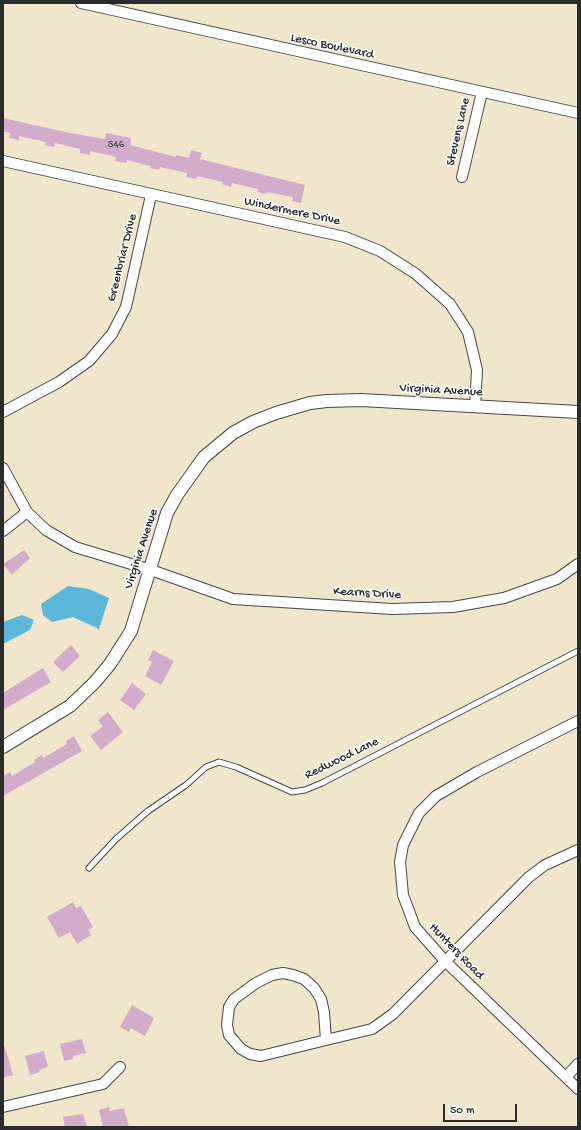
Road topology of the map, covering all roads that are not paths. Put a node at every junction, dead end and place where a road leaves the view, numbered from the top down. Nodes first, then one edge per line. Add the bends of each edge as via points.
1 (81, 3) edge
2 (482, 92) junction
3 (578, 114) edge
4 (3, 161) edge
5 (462, 177) dead end
6 (151, 195) junction
7 (475, 407) junction
8 (3, 412) edge
9 (578, 412) edge
10 (3, 468) edge
11 (27, 512) junction
12 (3, 531) edge
13 (578, 564) edge
14 (151, 570) junction
15 (578, 652) edge
16 (578, 721) edge
17 (3, 747) edge
18 (577, 853) edge
19 (89, 868) dead end
20 (445, 961) junction
21 (326, 1040) junction
22 (578, 1064) edge
23 (120, 1067) dead end
24 (566, 1077) junction
25 (578, 1089) edge
26 (3, 1107) edge

1 - 2 street, Lesco Boulevard
2 - 3 street, Lesco Boulevard
2 - 5 street, Stevens Lane
4 - 6 street, Windermere Drive
6 - 7 street, Windermere Drive via 345,237 380,251 416,274 450,304 468,332 477,370
6 - 8 street, Greenbriar Drive via 126,307 112,334 88,360 60,382
7 - 9 street, Virginia Avenue
7 - 14 street, Virginia Avenue via 362,400 327,401 276,412 253,422 218,444 181,489 167,513
10 - 11 street, Kearns Drive
11 - 12 street
11 - 14 street, Kearns Drive via 46,530 75,547
13 - 14 street, Kearns Drive via 558,579 504,598 453,607 392,609 233,599
14 - 17 street, Virginia Avenue via 131,631 95,682 70,706
15 - 19 lane, Redwood Lane via 305,790 292,792 219,762 206,767 116,839
16 - 20 street, Hunters Road via 477,772 436,796 419,813 402,850 400,862 403,895 415,927
18 - 20 street via 545,865 529,877
20 - 21 street via 393,1014 372,1029
20 - 24 street, Hunters Road
21 - 21 street via 261,1056 250,1054 241,1049 229,1035 229,1007 234,999 256,983 272,975 293,975 304,979 321,999
22 - 24 street
23 - 26 street via 103,1084
24 - 25 street, Hunters Road

